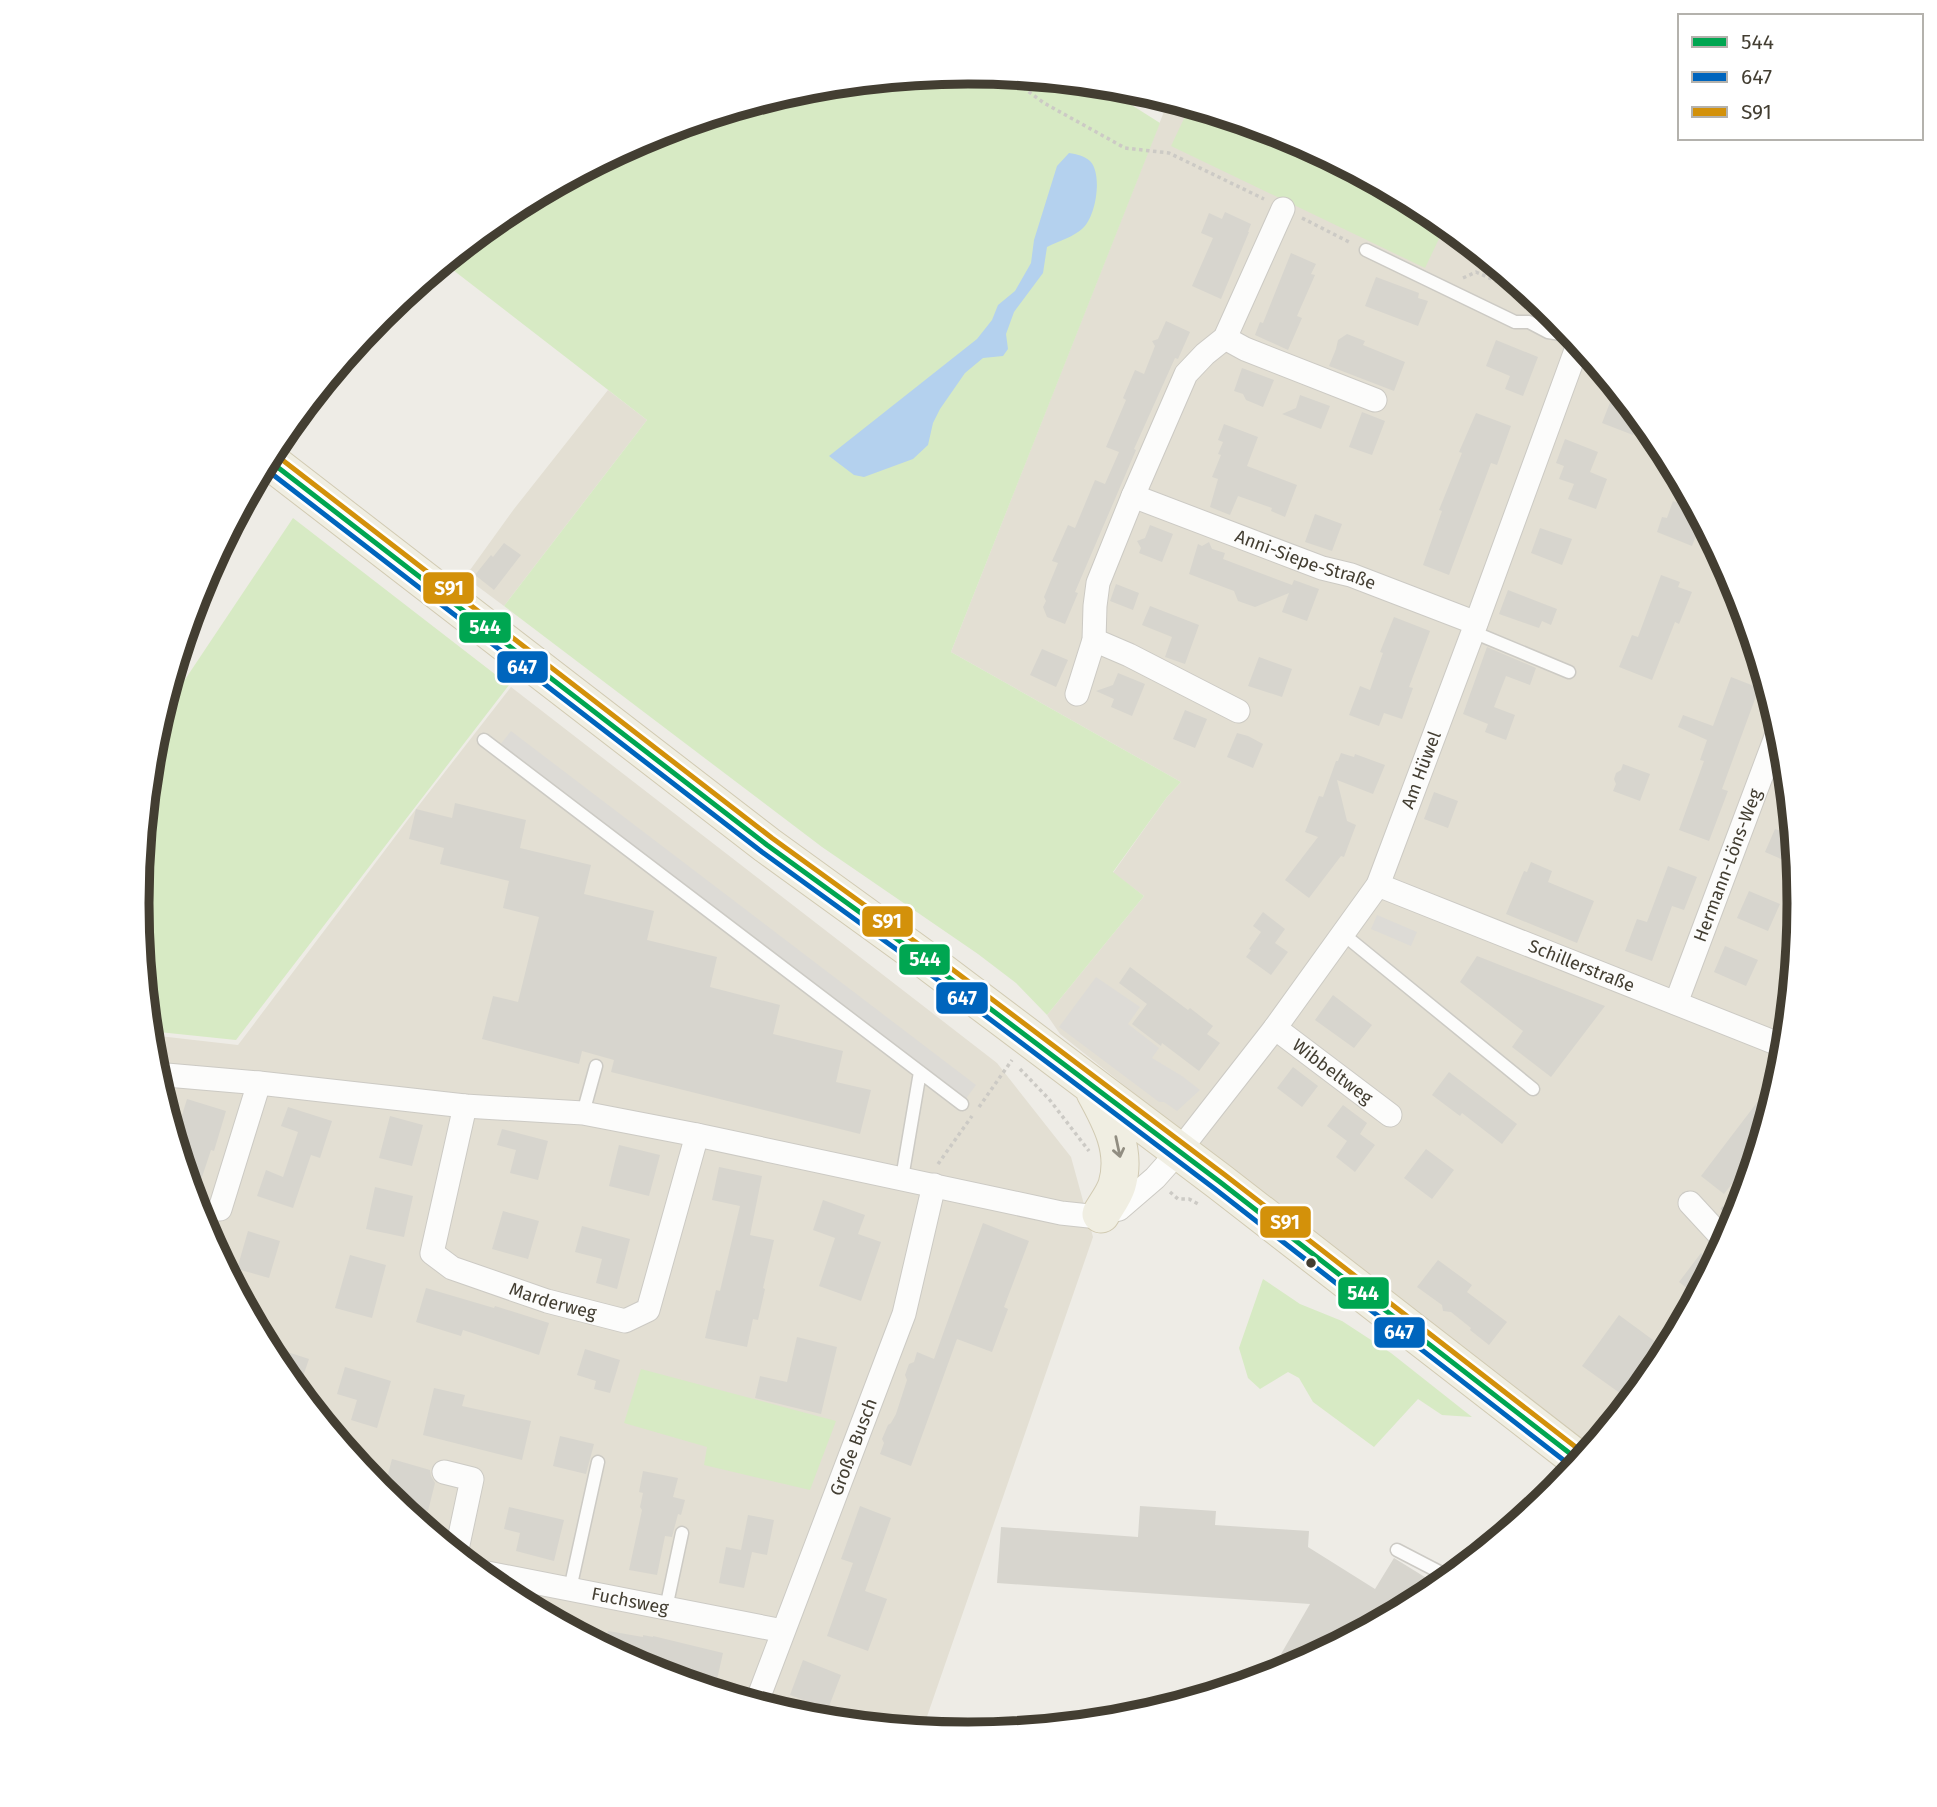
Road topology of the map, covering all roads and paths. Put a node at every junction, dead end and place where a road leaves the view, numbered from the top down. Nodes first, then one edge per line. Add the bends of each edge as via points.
1 (1021, 86) edge
2 (1283, 209) junction
3 (1366, 250) joint
4 (1508, 286) edge
5 (1444, 289) junction
6 (1557, 333) edge
7 (1225, 338) junction
8 (1574, 352) edge
9 (1375, 400) dead end
10 (276, 465) edge
11 (1133, 496) junction
12 (1474, 628) junction
13 (1094, 640) junction
14 (1569, 672) dead end
15 (1077, 694) dead end
16 (1238, 711) dead end
17 (484, 740) dead end
18 (1772, 746) edge
19 (1377, 885) junction
20 (1343, 934) junction
21 (1676, 1003) junction
22 (1275, 1028) junction
23 (1775, 1043) edge
24 (1012, 1060) dead end
25 (596, 1066) dead end
26 (920, 1072) junction
27 (168, 1075) edge
28 (259, 1083) junction
29 (1091, 1085) junction
30 (1533, 1089) dead end
31 (962, 1104) dead end
32 (465, 1106) junction
33 (583, 1113) junction
34 (1390, 1115) dead end
35 (697, 1135) junction
36 (1179, 1151) junction
37 (902, 1178) junction
38 (934, 1185) junction
39 (1689, 1203) dead end
40 (220, 1209) dead end
41 (1101, 1214) junction
42 (1718, 1234) edge
43 (1573, 1456) edge
44 (598, 1462) dead end
45 (444, 1472) dead end
46 (681, 1533) dead end
47 (458, 1544) edge
48 (1397, 1550) dead end
49 (1441, 1573) edge
50 (500, 1575) edge
51 (570, 1589) junction
52 (666, 1608) junction
53 (783, 1631) junction
54 (759, 1696) edge

1 - 2 path via 1125,148 1169,153
2 - 3 path
2 - 7 street
3 - 5 lane
4 - 5 path via 1476,272
5 - 6 lane via 1515,322 1529,322
7 - 9 street
7 - 11 street via 1186,374
8 - 12 street, Am Hüwel
10 - 29 main road via 767,845
11 - 12 street, Anni-Siepe-Straße via 1351,575
11 - 13 street via 1098,583
12 - 14 lane
12 - 19 street, Am Hüwel
13 - 15 street
13 - 16 street
17 - 26 lane
18 - 21 street, Hermann-Löns-Weg
19 - 20 street, Am Hüwel
19 - 21 street, Schillerstraße
20 - 22 street, Am Hüwel
20 - 30 lane
21 - 23 street, Schillerstraße
22 - 34 street, Wibbeltweg
22 - 36 street, Am Hüwel
24 - 38 path via 936,1167
25 - 33 lane
26 - 31 lane
26 - 37 lane
27 - 28 street
28 - 32 street
28 - 40 street
29 - 36 main road
29 -> 41 main road via 1110,1119 1121,1157 1117,1186
32 - 33 street
32 - 35 street, Marderweg via 432,1253 464,1273 625,1321 648,1310
33 - 35 street
35 - 37 street
36 - 41 street via 1134,1197 1119,1209
36 - 43 main road
37 - 38 street
38 - 41 street via 1061,1213
38 - 53 street, Große Busch via 904,1314
39 - 42 street
44 - 51 lane
45 - 47 street via 472,1479
46 - 52 lane
48 - 49 lane
50 - 51 street, Fuchsweg
51 - 52 street, Fuchsweg
52 - 53 street, Fuchsweg
53 - 54 street, Große Busch

